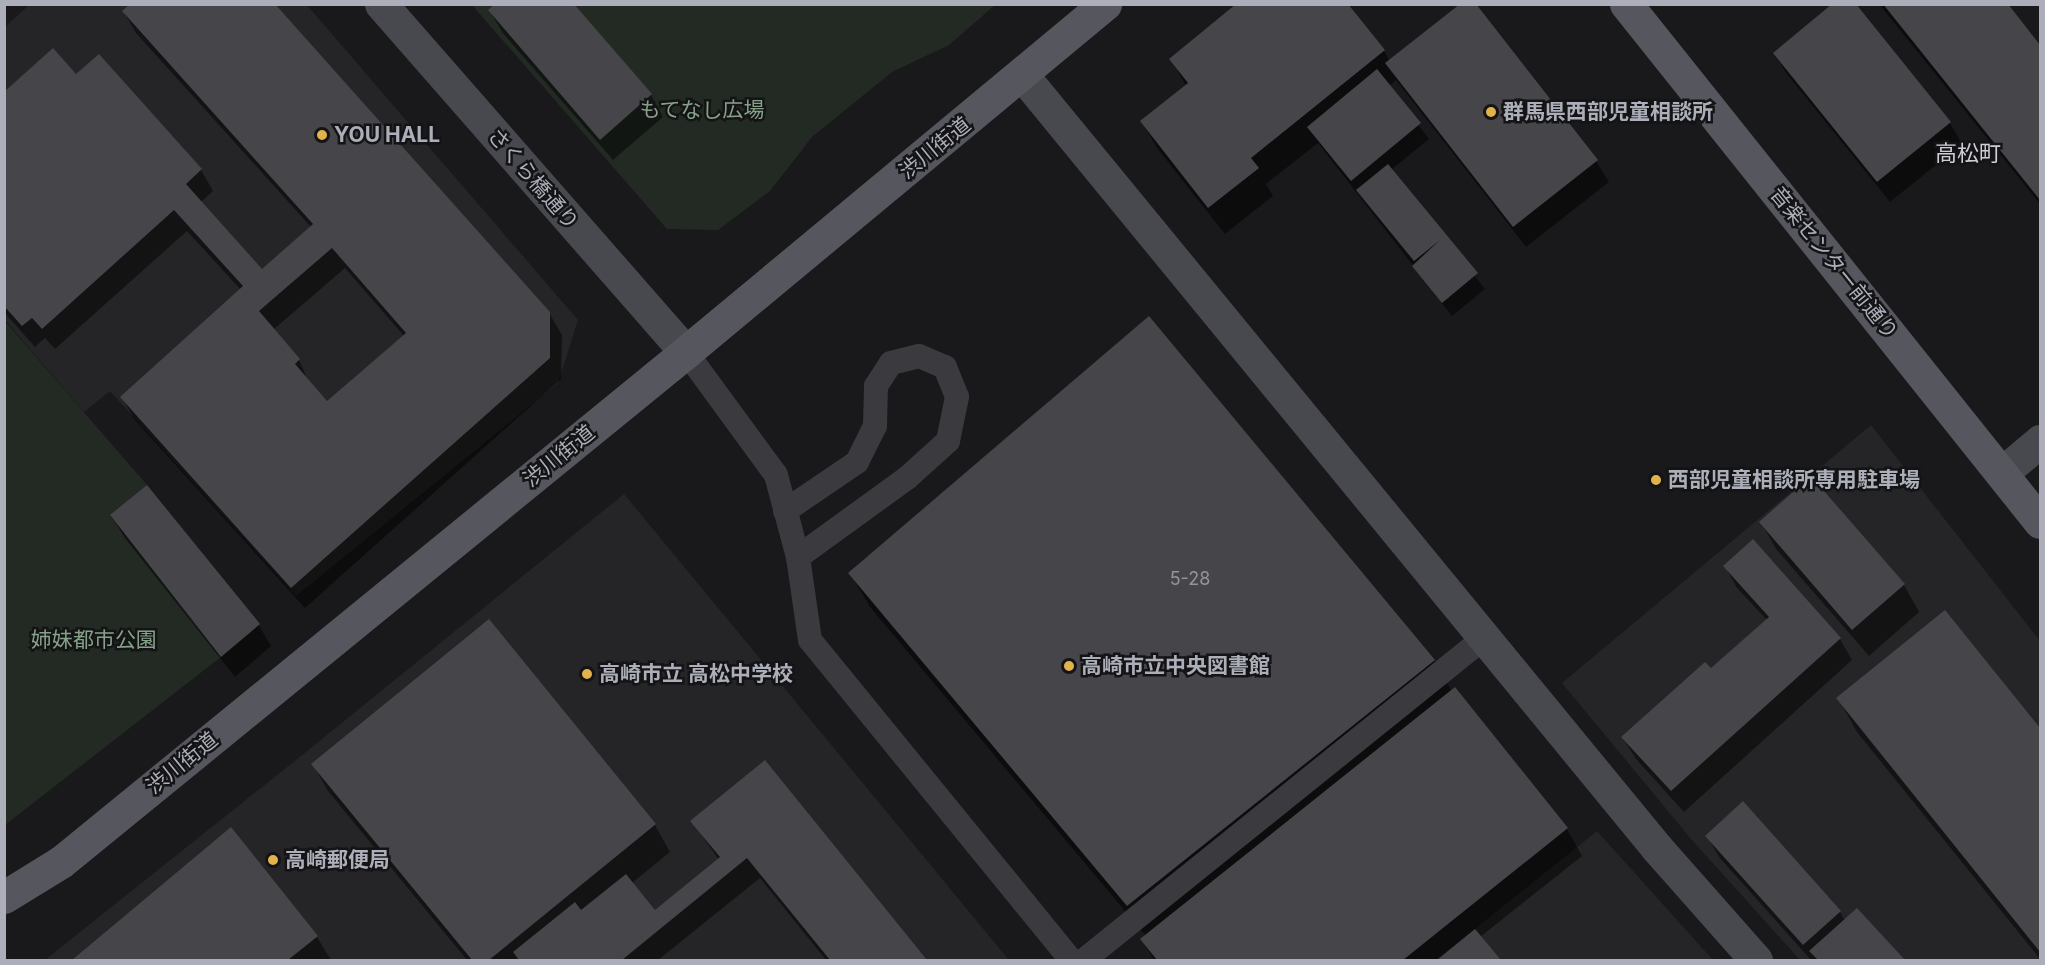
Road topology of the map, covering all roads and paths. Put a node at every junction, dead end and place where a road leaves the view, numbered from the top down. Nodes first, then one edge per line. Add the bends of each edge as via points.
1 (381, 4) edge
2 (1105, 4) edge
3 (1626, 4) edge
4 (1023, 76) junction
5 (687, 352) junction
6 (2040, 441) edge
7 (2002, 473) junction
8 (786, 511) junction
9 (2040, 522) edge
10 (798, 556) junction
11 (1484, 638) junction
12 (4, 897) edge
13 (1071, 960) edge
14 (1084, 960) edge
15 (1756, 960) edge

1 - 5 street, さくら橋通り
2 - 4 main road, 渋川街道
3 - 7 main road, 音楽センター前通り
4 - 5 main road, 渋川街道
4 - 11 street
5 - 8 lane via 776,475
5 - 12 main road, 渋川街道 via 61,862
6 - 7 street
7 - 9 main road, 音楽センター前通り
8 - 10 lane
8 - 10 lane via 857,462 875,426 876,386 891,363 919,356 945,367 957,397 948,441 908,478
10 - 13 lane via 810,640
11 - 14 lane
11 - 15 street via 1656,847

